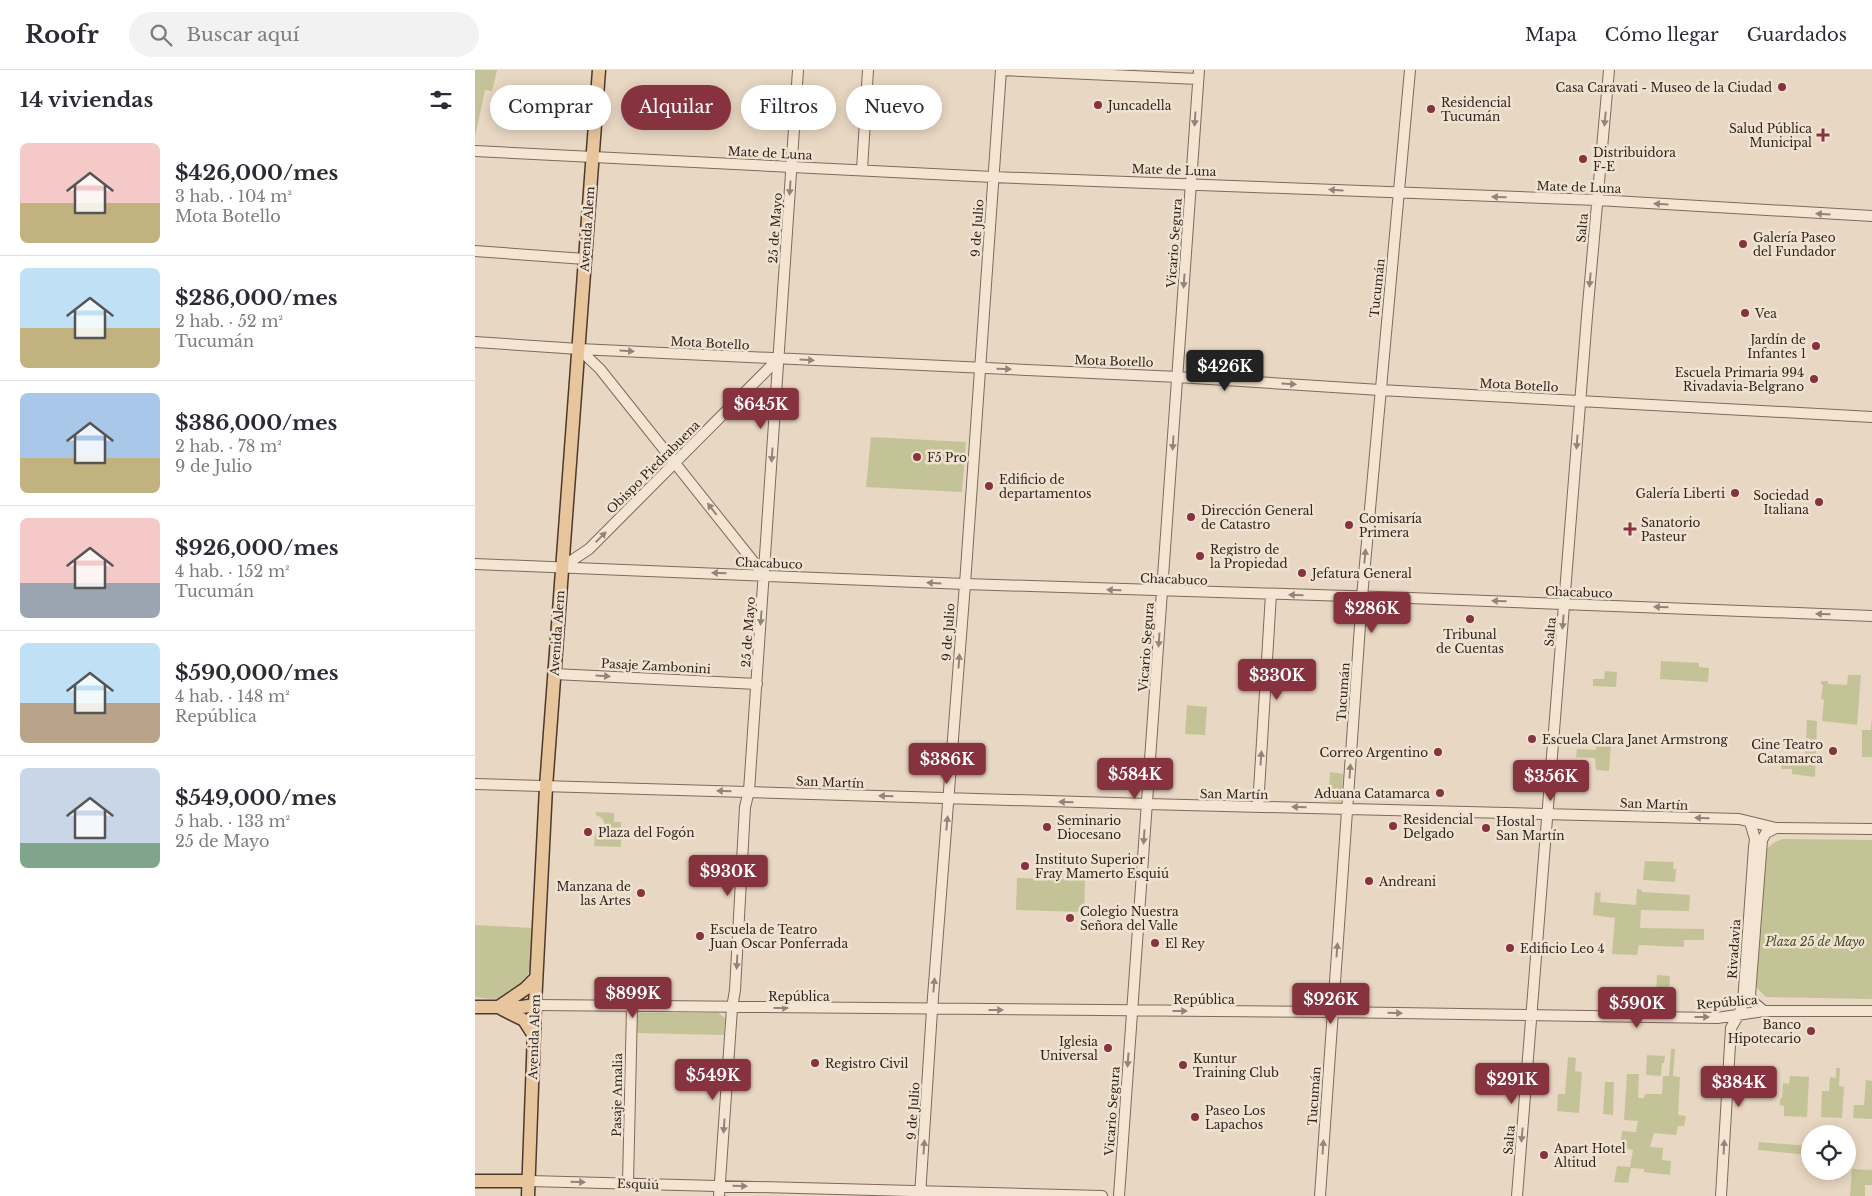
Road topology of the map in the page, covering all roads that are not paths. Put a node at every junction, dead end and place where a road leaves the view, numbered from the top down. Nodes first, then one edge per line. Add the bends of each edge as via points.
1 (599, 70) edge
2 (798, 70) edge
3 (868, 70) edge
4 (1001, 70) edge
5 (1410, 70) edge
6 (1609, 70) edge
7 (1198, 74) edge
8 (475, 151) edge
9 (592, 157) junction
10 (792, 166) junction
11 (862, 170) junction
12 (993, 177) junction
13 (1190, 183) junction
14 (1399, 194) junction
15 (1597, 200) junction
16 (1872, 216) edge
17 (475, 251) edge
18 (585, 259) junction
19 (475, 342) edge
20 (579, 349) junction
21 (779, 359) junction
22 (980, 368) junction
23 (1178, 377) junction
24 (1380, 390) junction
25 (1581, 401) junction
26 (1872, 417) edge
27 (675, 462) junction
28 (475, 564) edge
29 (562, 567) junction
30 (764, 575) junction
31 (965, 584) junction
32 (1162, 591) junction
33 (1271, 594) junction
34 (1362, 596) junction
35 (1565, 604) junction
36 (1872, 616) edge
37 (554, 674) junction
38 (757, 684) junction
39 (475, 784) edge
40 (546, 787) junction
41 (749, 792) junction
42 (949, 798) junction
43 (1147, 804) junction
44 (1258, 806) junction
45 (1347, 808) junction
46 (1546, 814) junction
47 (1750, 822) junction
48 (1776, 828) junction
49 (1872, 829) edge
50 (536, 978) junction
51 (535, 1005) junction
52 (632, 1006) junction
53 (475, 1007) edge
54 (497, 1007) junction
55 (732, 1008) junction
56 (932, 1010) junction
57 (1763, 1010) junction
58 (1131, 1011) junction
59 (1872, 1011) edge
60 (1332, 1012) junction
61 (1739, 1014) junction
62 (1531, 1016) junction
63 (533, 1034) junction
64 (475, 1181) edge
65 (529, 1181) junction
66 (628, 1183) junction
67 (719, 1191) edge
68 (921, 1193) edge
69 (529, 1196) edge
70 (1102, 1196) edge
71 (1119, 1196) edge
72 (1320, 1196) edge
73 (1517, 1196) edge
74 (1721, 1196) edge

1 - 9 main road, Avenida Alem
2 - 10 street, 25 de Mayo
3 - 11 street
4 - 7 street
4 - 12 street, 9 de Julio
5 - 14 street, Tucumán
6 -> 15 street, Salta
7 -> 13 street, Vicario Segura
8 - 9 street, Mate de Luna
9 - 10 street, Mate de Luna
9 - 18 main road, Avenida Alem
10 - 11 street, Mate de Luna
10 -> 21 street, 25 de Mayo
11 - 12 street, Mate de Luna
12 - 13 street, Mate de Luna
12 - 22 street, 9 de Julio
14 -> 13 street, Mate de Luna
13 -> 23 street, Vicario Segura
15 -> 14 street, Mate de Luna
14 - 24 street, Tucumán
16 -> 15 street, Mate de Luna
15 -> 25 street, Salta
17 - 18 street
18 - 20 main road, Avenida Alem
19 - 20 street, Mota Botello
20 -> 21 street, Mota Botello
20 - 27 street via 600,369
20 - 29 main road, Avenida Alem
21 -> 22 street, Mota Botello
21 - 27 street, Obispo Piedrabuena
21 -> 30 street, 25 de Mayo
22 -> 23 street, Mota Botello
22 - 31 street, 9 de Julio
23 -> 24 street, Mota Botello
23 -> 32 street, Vicario Segura
24 - 25 street, Mota Botello
34 -> 24 street, Tucumán
25 - 26 street, Mota Botello
25 -> 35 street, Salta
29 -> 27 street, Obispo Piedrabuena via 589,549
30 -> 27 street
28 - 29 street, Chacabuco
30 -> 29 street, Chacabuco
29 - 37 main road, Avenida Alem
31 -> 30 street, Chacabuco
30 -> 38 street, 25 de Mayo
32 -> 31 street, Chacabuco
42 -> 31 street, 9 de Julio
32 - 33 street, Chacabuco
32 -> 43 street, Vicario Segura
34 -> 33 street, Chacabuco
44 -> 33 street
35 -> 34 street, Chacabuco
45 -> 34 street, Tucumán
36 -> 35 street, Chacabuco
35 -> 46 street, Salta
37 -> 38 street, Pasaje Zambonini
37 - 40 main road, Avenida Alem
38 - 41 street, 25 de Mayo
39 - 40 street, San Martín
41 -> 40 street, San Martín
40 - 50 main road, Avenida Alem
42 -> 41 street, San Martín
41 -> 55 street, 25 de Mayo via 745,807
43 -> 42 street, San Martín
56 -> 42 street, 9 de Julio
43 - 44 street, San Martín
43 -> 58 street, Vicario Segura
45 -> 44 street, San Martín
45 - 46 street, San Martín
60 -> 45 street, Tucumán
47 -> 46 street, San Martín via 1739,819
46 - 62 street, Salta
47 - 48 street, San Martín
47 - 61 street, Rivadavia via 1755,839 1743,1002
48 - 49 street, San Martín
48 - 57 street, Rivadavia via 1766,833 1762,840 1750,995
50 - 51 main road, Avenida Alem
50 - 54 main road via 515,997
51 - 52 street, República
51 - 54 main road
51 - 63 main road, Avenida Alem
52 - 55 street, República
52 - 66 street, Pasaje Amalia
53 - 54 main road
54 - 63 main road via 524,1020
55 -> 56 street, República
55 -> 67 street, 25 de Mayo
56 -> 58 street, República
68 -> 56 street, 9 de Julio
57 - 59 street, República
57 - 61 street, República
58 -> 60 street, República
58 -> 71 street, Vicario Segura
60 -> 62 street, República
72 -> 60 street, Tucumán
62 -> 61 street, República via 1717,1018
74 -> 61 street, Rivadavia via 1731,1028
62 -> 73 street, Salta
63 - 65 main road, Avenida Alem
64 - 65 main road, Esquiú
65 -> 66 street, Esquiú
65 - 69 main road, Avenida Alem
66 - 67 street, Esquiú
67 -> 68 street, Esquiú
68 - 70 street, Esquiú

